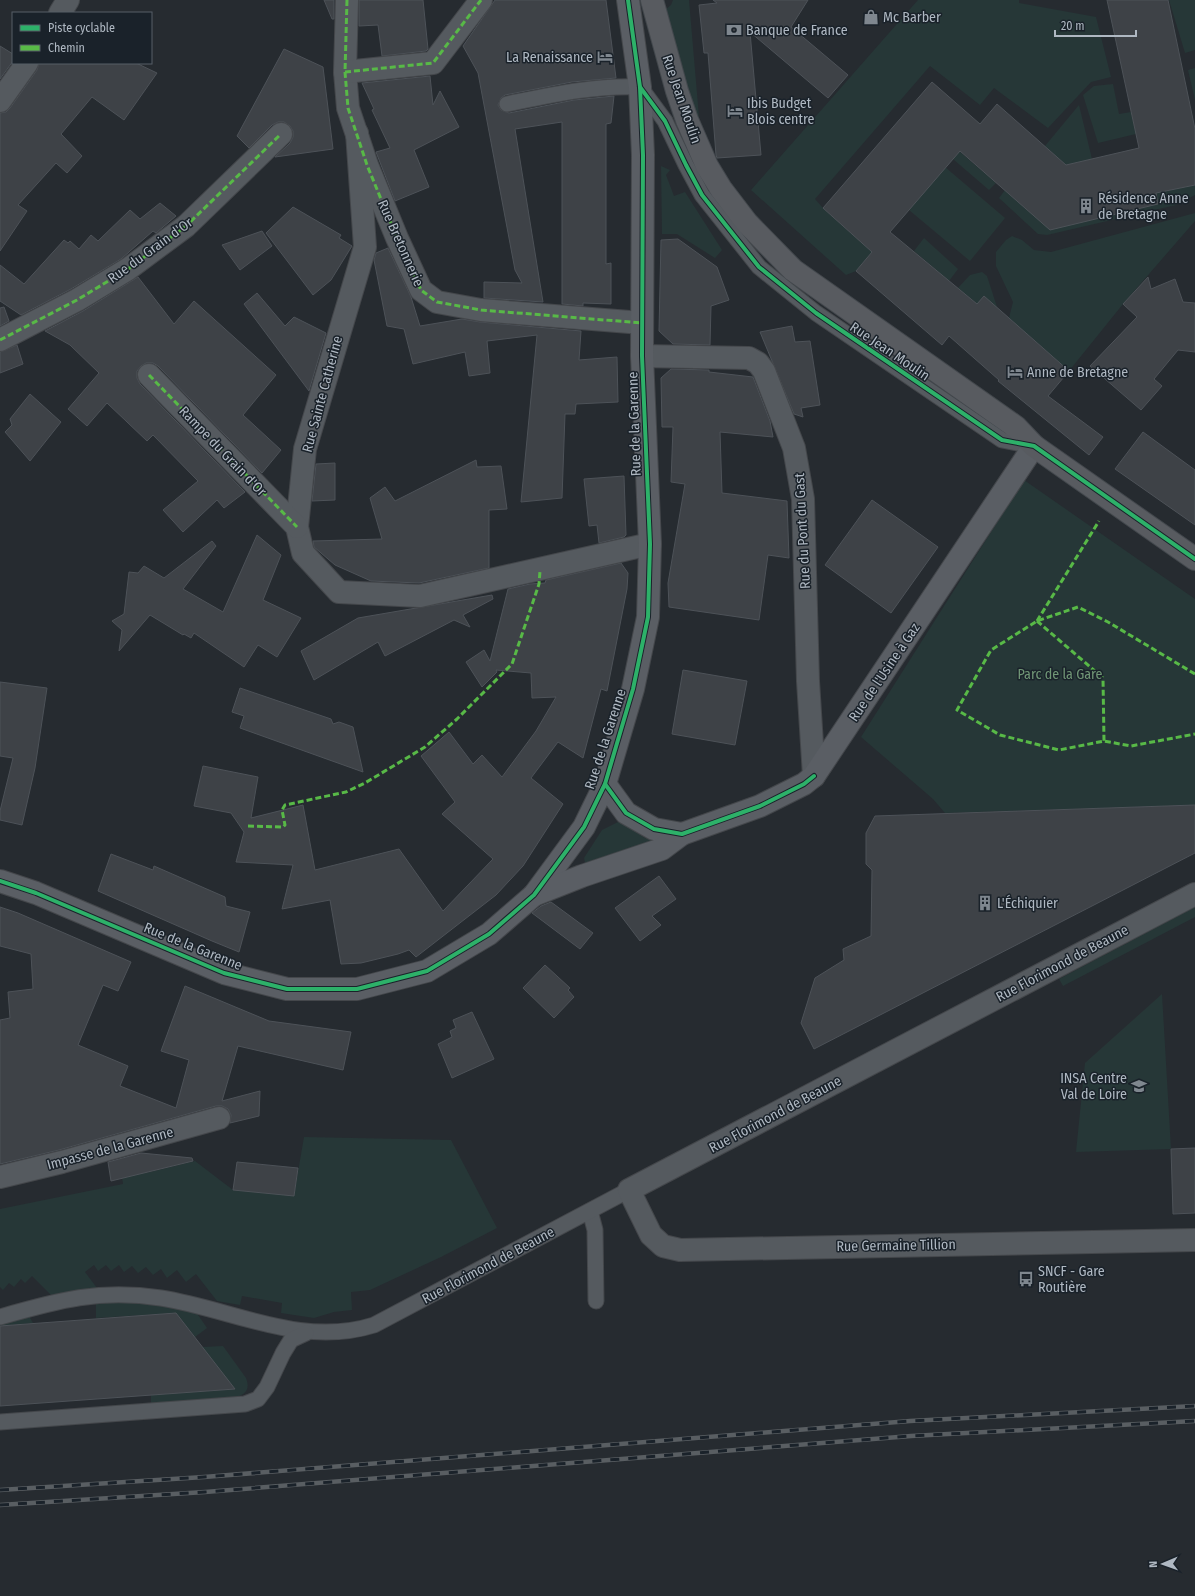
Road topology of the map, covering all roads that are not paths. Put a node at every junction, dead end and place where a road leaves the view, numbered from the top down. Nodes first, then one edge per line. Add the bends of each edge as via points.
1 (68, 0) edge
2 (347, 0) edge
3 (481, 0) edge
4 (628, 0) edge
5 (653, 3) edge
6 (61, 12) edge
7 (26, 64) edge
8 (345, 72) junction
9 (640, 87) junction
10 (0, 101) edge
11 (507, 104) dead end
12 (357, 133) junction
13 (281, 134) dead end
14 (642, 323) junction
15 (0, 340) edge
16 (642, 356) junction
17 (149, 375) dead end
18 (1034, 446) junction
19 (297, 527) junction
20 (650, 544) junction
21 (1195, 559) edge
22 (814, 776) junction
23 (605, 784) junction
24 (682, 834) junction
25 (0, 881) edge
26 (1195, 894) edge
27 (534, 895) junction
28 (219, 1118) dead end
29 (0, 1177) edge
30 (629, 1190) junction
31 (590, 1211) junction
32 (1195, 1240) edge
33 (596, 1301) dead end
34 (0, 1317) edge
35 (306, 1333) junction
36 (0, 1422) edge

1 - 6 street
2 - 8 street, Rue Bretonnerie
3 - 8 street via 433,63
4 - 9 street, Rue de la Garenne
5 - 18 main road, Rue Jean Moulin via 677,91 692,132 707,166 721,189 748,223 793,270 1016,427
7 - 10 street
8 - 12 street, Rue Bretonnerie via 348,108
9 - 11 lane via 620,86 570,91
9 - 14 street, Rue de la Garenne via 643,155
9 - 18 lane, Rue Jean Moulin via 665,121 702,195 759,267 816,313 1002,440
12 - 14 street, Rue Bretonnerie via 367,165 421,290 437,302 481,310
12 - 19 street, Rue Sainte Catherine via 365,247 305,449
13 - 15 street, Rue du Grain d'Or via 186,226 128,269 77,300
14 - 16 street, Rue de la Garenne
16 - 20 street, Rue de la Garenne
16 - 22 street, Rue du Pont du Gast via 750,358 764,371 794,448 803,499 808,681
17 - 19 street, Rampe du Grain d'Or
18 - 21 main road, Rue Jean Moulin
18 - 22 street, Rue de l'Usine à Gaz
19 - 20 street, Rue Sainte Catherine via 304,553 338,592 420,596
20 - 23 street, Rue de la Garenne via 648,618 633,689
22 - 24 street, Rue de l'Usine à Gaz via 804,784 760,806
23 - 24 street, Rue de l'Usine à Gaz via 626,813 654,829
23 - 27 street, Rue de la Garenne via 584,827
24 - 27 street, Rue de l'Usine à Gaz via 662,849
25 - 27 street, Rue de la Garenne via 36,893 224,973 287,989 357,989 427,971 489,934
26 - 30 street, Rue Florimond de Beaune
28 - 29 street, Impasse de la Garenne
30 - 31 lane, Rue Florimond de Beaune
30 - 32 street, Rue Germaine Tillion via 651,1235 663,1246 680,1250
31 - 33 lane via 595,1230
31 - 35 lane, Rue Florimond de Beaune via 374,1325 354,1330
34 - 35 lane via 68,1298 121,1295 199,1305 258,1324
35 - 36 lane via 291,1340 268,1387 258,1399 245,1404

